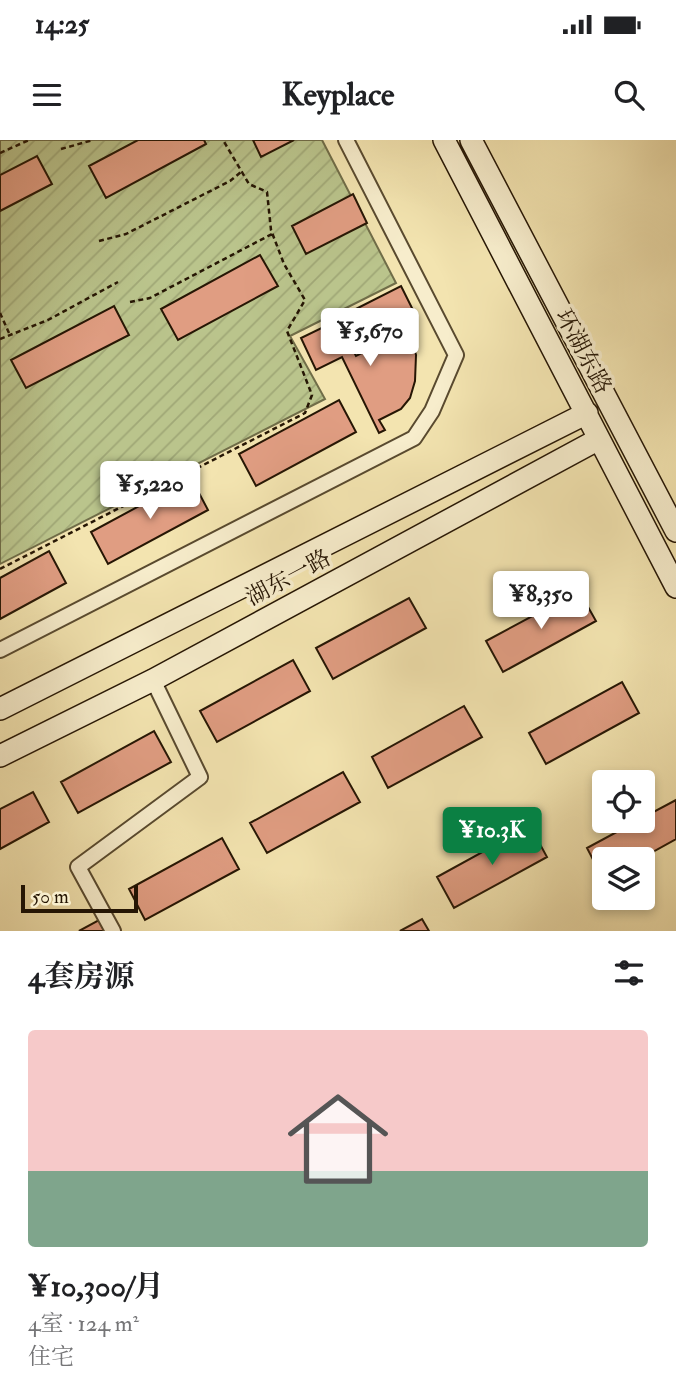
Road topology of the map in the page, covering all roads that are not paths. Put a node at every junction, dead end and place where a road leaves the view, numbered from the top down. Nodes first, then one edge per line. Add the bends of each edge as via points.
1 (346, 140) edge
2 (444, 140) edge
3 (471, 140) edge
4 (587, 413) junction
5 (599, 439) junction
6 (676, 531) edge
7 (676, 587) edge
8 (0, 650) edge
9 (153, 680) junction
10 (0, 709) edge
11 (0, 756) edge
12 (113, 931) edge

1 - 8 street via 456,355 441,393 414,438
2 - 4 main road, 环湖东路
3 - 6 main road, 环湖东路
4 - 5 main road, 环湖东路
4 - 10 main road, 湖东一路
5 - 7 main road, 环湖东路
5 - 9 main road, 湖东一路
9 - 11 main road, 湖东一路
9 - 12 street via 200,777 78,867

